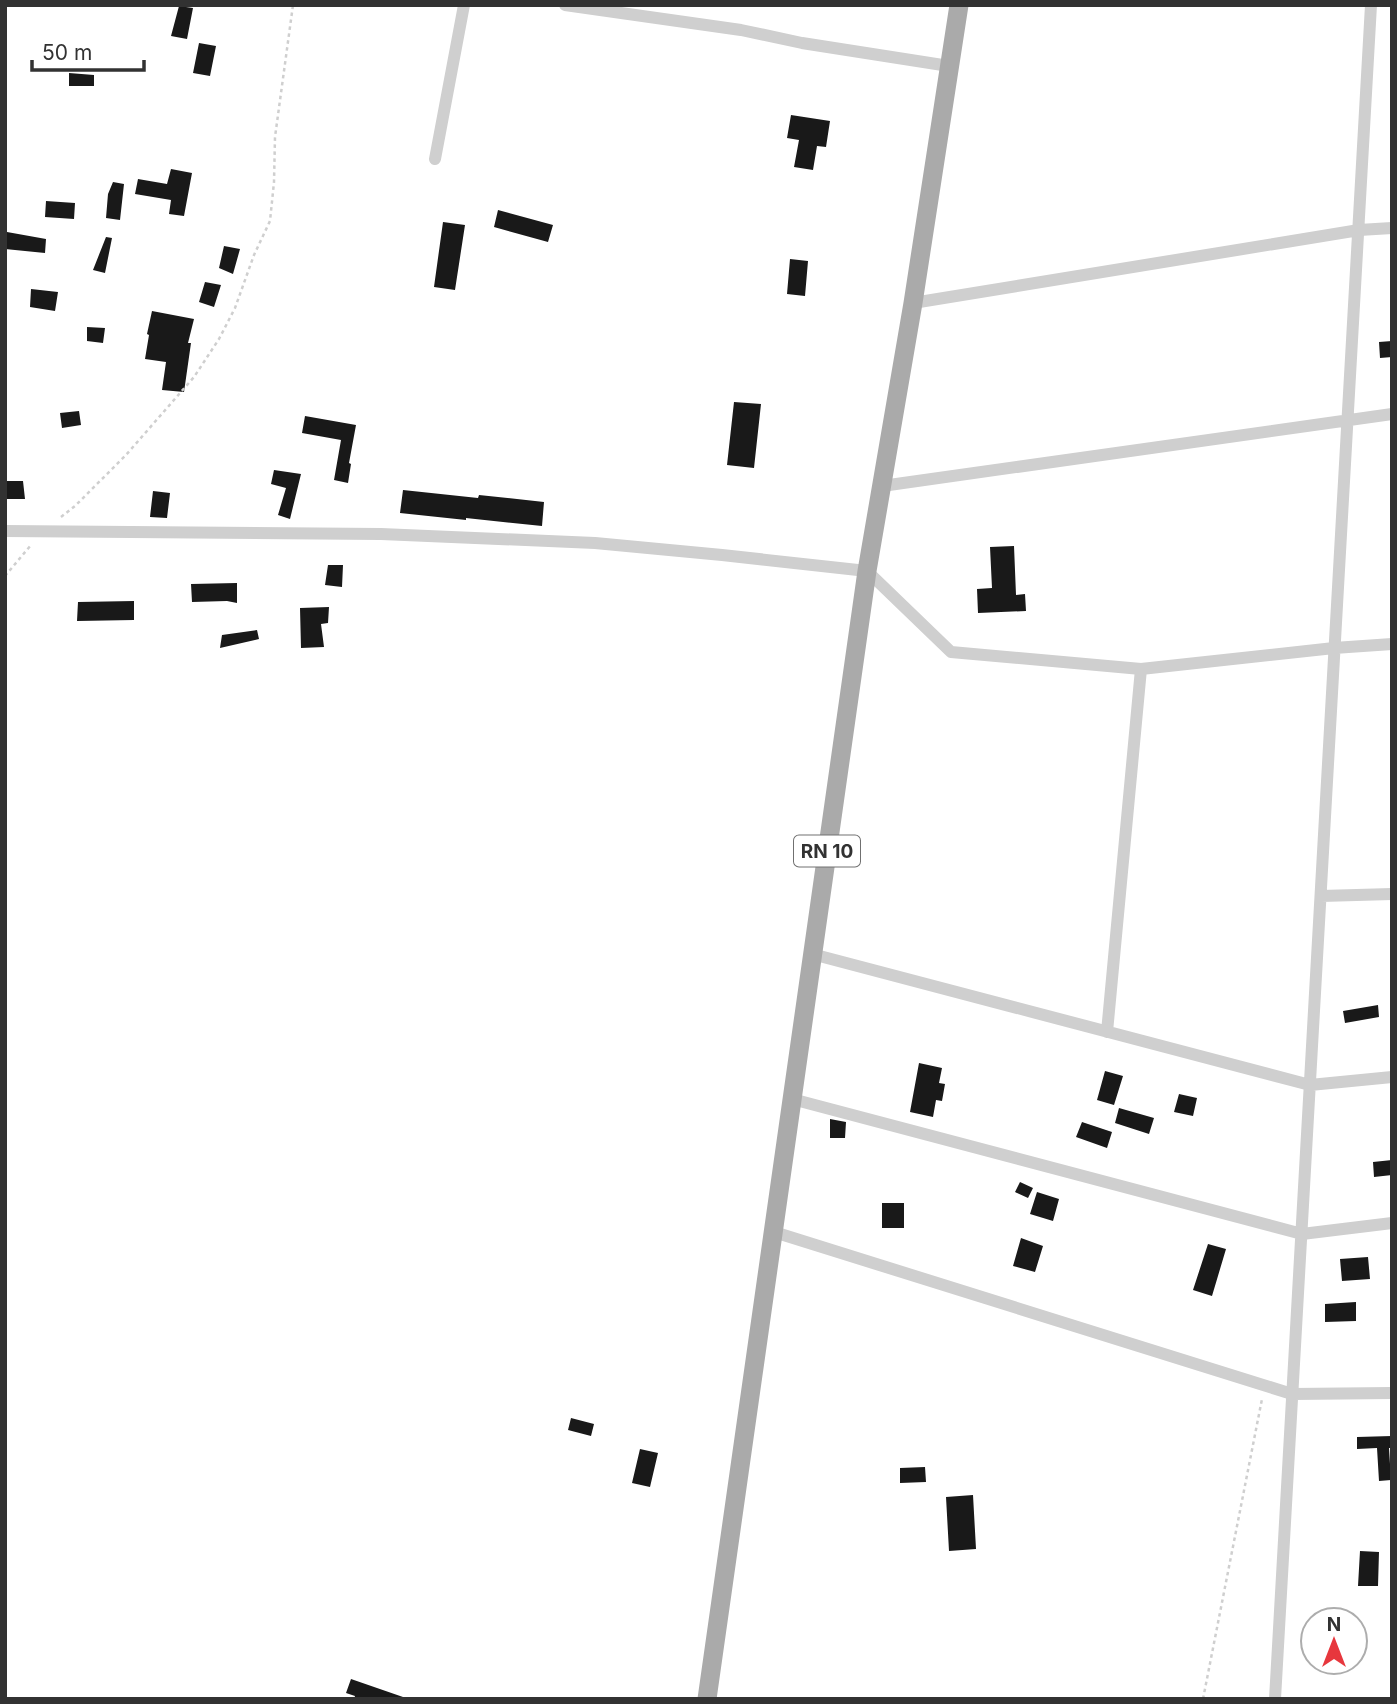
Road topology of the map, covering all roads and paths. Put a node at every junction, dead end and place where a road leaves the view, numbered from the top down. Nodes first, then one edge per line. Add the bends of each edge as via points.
1 (293, 5) edge
2 (464, 5) edge
3 (565, 5) edge
4 (959, 5) edge
5 (1371, 5) edge
6 (602, 7) edge
7 (949, 66) junction
8 (435, 159) dead end
9 (1392, 228) edge
10 (1359, 230) junction
11 (913, 303) junction
12 (1392, 414) edge
13 (1348, 421) junction
14 (881, 486) junction
15 (5, 531) edge
16 (42, 531) junction
17 (867, 571) junction
18 (5, 576) edge
19 (1392, 644) edge
20 (1335, 648) junction
21 (1141, 668) junction
22 (1392, 894) edge
23 (1321, 896) junction
24 (812, 954) junction
25 (1107, 1032) junction
26 (1392, 1077) edge
27 (1310, 1085) junction
28 (792, 1099) junction
29 (1392, 1223) edge
30 (774, 1232) junction
31 (1302, 1234) junction
32 (1264, 1385) junction
33 (1392, 1393) edge
34 (1293, 1394) junction
35 (707, 1699) edge
36 (1203, 1699) edge
37 (1275, 1699) edge

1 - 16 path via 275,137 270,221 234,308 194,377 126,455 75,506
2 - 8 street
3 - 6 street
4 - 7 main road, RN 10
5 - 10 street
6 - 7 street
7 - 11 main road, RN 10
9 - 10 street
10 - 11 street
10 - 13 street
11 - 14 main road, RN 10
12 - 13 street
13 - 14 street
13 - 20 street
14 - 17 main road, RN 10
15 - 16 street
16 - 17 street via 381,534 595,543
16 - 18 path
17 - 21 street via 951,652
17 - 24 main road, RN 10
19 - 20 street
20 - 21 street
20 - 23 street
21 - 25 street
22 - 23 street
23 - 27 street
24 - 25 street
24 - 28 main road, RN 10
25 - 27 street
26 - 27 street
27 - 31 street
28 - 30 main road, RN 10
28 - 31 street
29 - 31 street
30 - 32 street
30 - 35 main road, RN 10
31 - 34 street
32 - 34 street
32 - 36 path
33 - 34 street
34 - 37 street

